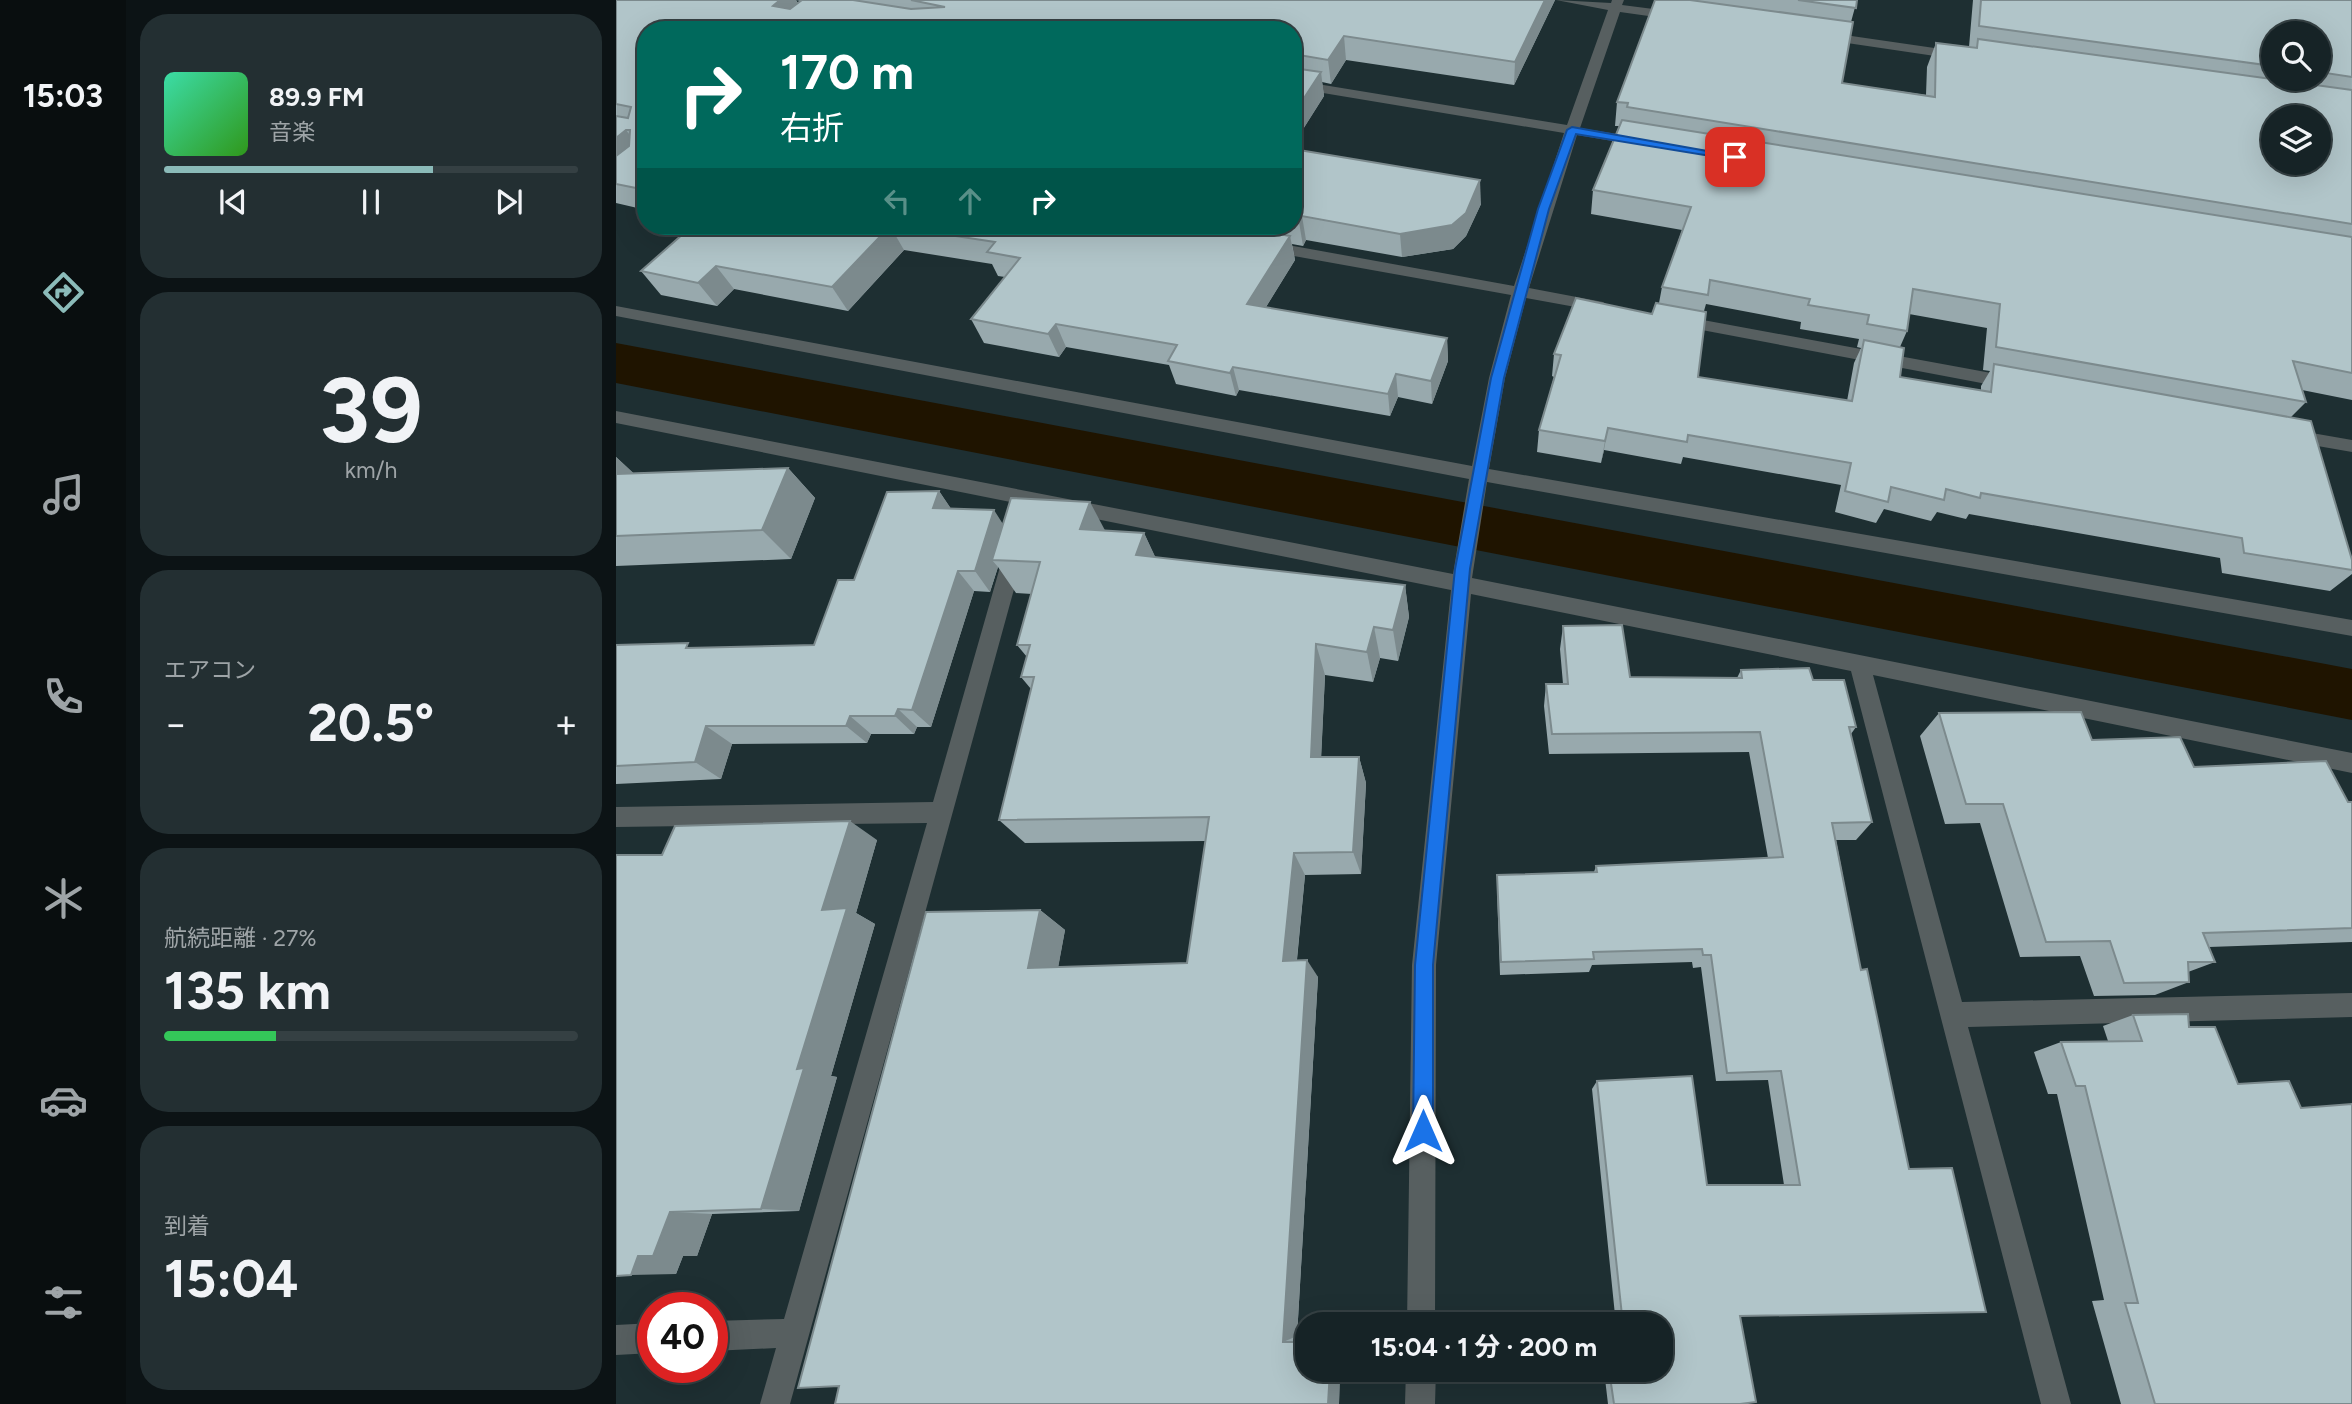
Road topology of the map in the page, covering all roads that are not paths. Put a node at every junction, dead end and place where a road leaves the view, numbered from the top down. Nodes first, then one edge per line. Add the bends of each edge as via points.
1 (1562, 0) edge
2 (1617, 4) edge
3 (1698, 19) edge
4 (1807, 34) edge
5 (1970, 57) edge
6 (1302, 85) edge
7 (1572, 130) junction
8 (1654, 144) edge
9 (1248, 243) edge
10 (1520, 291) junction
11 (1616, 309) edge
12 (616, 311) edge
13 (1657, 317) edge
14 (2025, 385) edge
15 (616, 417) edge
16 (2270, 431) edge
17 (2352, 446) edge
18 (1481, 474) junction
19 (1030, 497) junction
20 (1460, 585) junction
21 (2352, 628) edge
22 (1859, 663) junction
23 (2352, 763) edge
24 (940, 812) junction
25 (616, 817) edge
26 (2352, 1004) edge
27 (1952, 1015) junction
28 (1421, 1312) edge
29 (795, 1333) junction
30 (728, 1335) edge
31 (637, 1338) edge
32 (616, 1339) edge
33 (1421, 1382) edge
34 (775, 1404) edge
35 (1420, 1404) edge
36 (2056, 1404) edge

1 - 2 street
2 - 3 street
2 - 7 street
4 - 5 street
6 - 7 street
7 - 8 street
7 - 10 street
9 - 10 street
10 - 11 street
10 - 18 street via 1497,378
12 - 18 street
13 - 14 street
15 - 19 street
16 - 17 street
18 - 20 street
18 - 21 street
19 - 20 street
19 - 24 street
20 - 22 street
20 - 28 street via 1424,965
22 - 23 street
22 - 27 street
24 - 25 street
24 - 29 street
26 - 27 street
27 - 36 street
29 - 30 street
29 - 34 street
31 - 32 street
33 - 35 street

